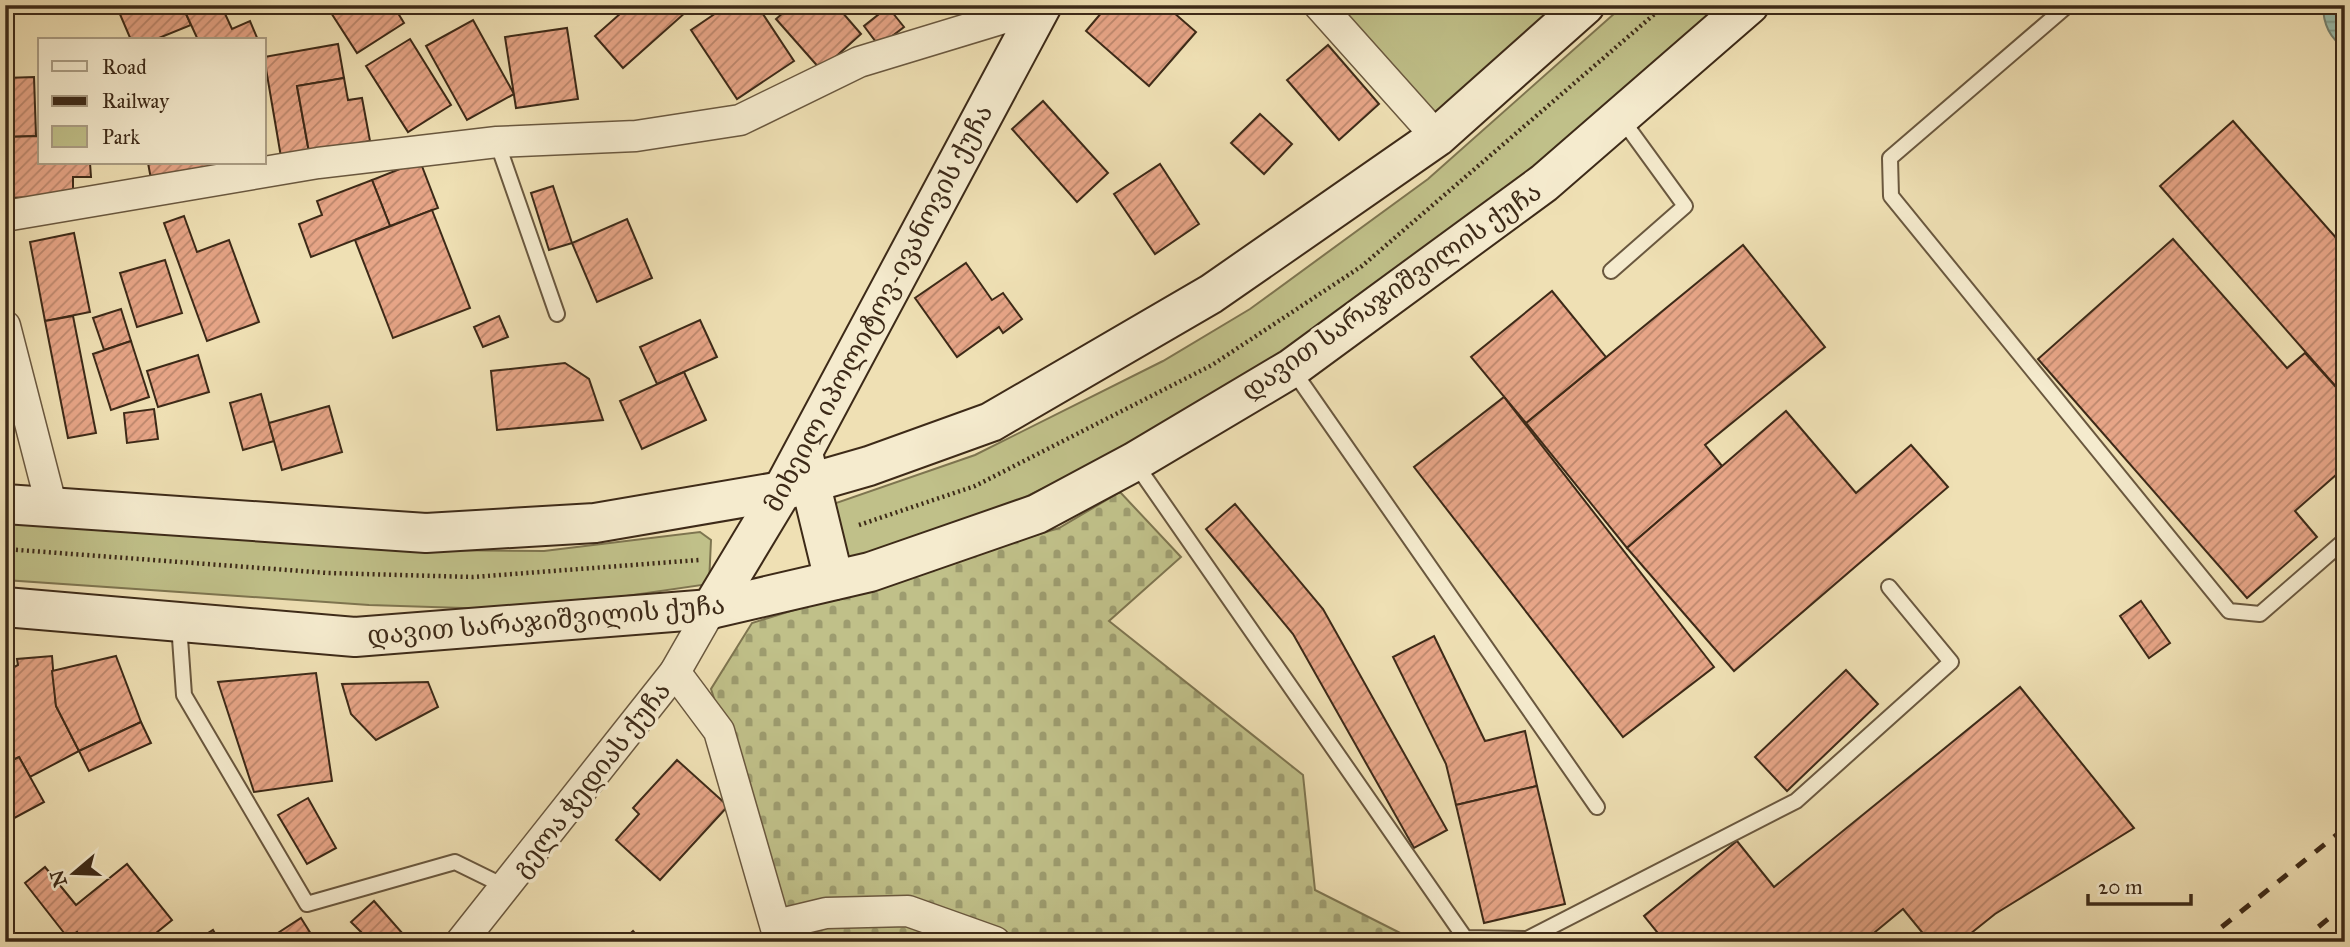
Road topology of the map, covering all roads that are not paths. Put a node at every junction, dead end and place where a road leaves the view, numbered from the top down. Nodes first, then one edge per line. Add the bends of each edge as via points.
1 (1319, 5) edge
2 (1585, 5) edge
3 (1749, 5) edge
4 (2068, 5) edge
5 (1040, 6) edge
6 (1620, 117) junction
7 (1437, 137) junction
8 (497, 142) junction
9 (5, 216) edge
10 (1611, 271) dead end
11 (558, 314) dead end
12 (5, 326) edge
13 (1292, 369) junction
14 (1134, 462) junction
15 (798, 475) junction
16 (5, 504) edge
17 (52, 508) junction
18 (2345, 540) edge
19 (834, 580) junction
20 (1889, 587) dead end
21 (5, 607) edge
22 (710, 609) junction
23 (179, 622) junction
24 (676, 673) junction
25 (1597, 807) dead end
26 (506, 887) junction
27 (778, 933) edge
28 (461, 942) edge
29 (995, 942) edge

1 - 7 street
2 - 7 main road
3 - 6 main road, დავით სარაჯიშვილის ქუჩა
4 - 18 lane via 1890,158 1891,196 2229,611 2260,614
5 - 8 street via 859,62 740,120 636,136
5 - 15 main road, მიხეილ იპოლიტოვ-ივანოვის ქუჩა
6 - 10 lane via 1685,206
6 - 13 main road, დავით სარაჯიშვილის ქუჩა via 1544,183
7 - 15 main road via 1211,294 991,422 869,466
8 - 9 street via 318,163
8 - 11 lane
12 - 17 street
13 - 14 main road, დავით სარაჯიშვილის ქუჩა
13 - 25 lane
14 - 19 main road, დავით სარაჯიშვილის ქუჩა via 1037,514 870,572
14 - 20 lane via 1465,937 1527,939 1796,800 1951,662
15 - 17 main road via 595,523 426,533
15 - 19 main road
15 - 22 main road, მიხეილ იპოლიტოვ-ივანოვის ქუჩა
16 - 17 main road
19 - 22 main road, დავით სარაჯიშვილის ქუჩა
21 - 23 main road, დავით სარაჯიშვილის ქუჩა
22 - 23 main road, დავით სარაჯიშვილის ქუჩა via 355,638
22 - 24 street, გელა ჭედიას ქუჩა
23 - 26 lane via 184,695 307,904 455,862
24 - 26 street, გელა ჭედიას ქუჩა
24 - 27 street via 719,731
26 - 28 street, გელა ჭედიას ქუჩა
27 - 29 street via 826,913 908,911

